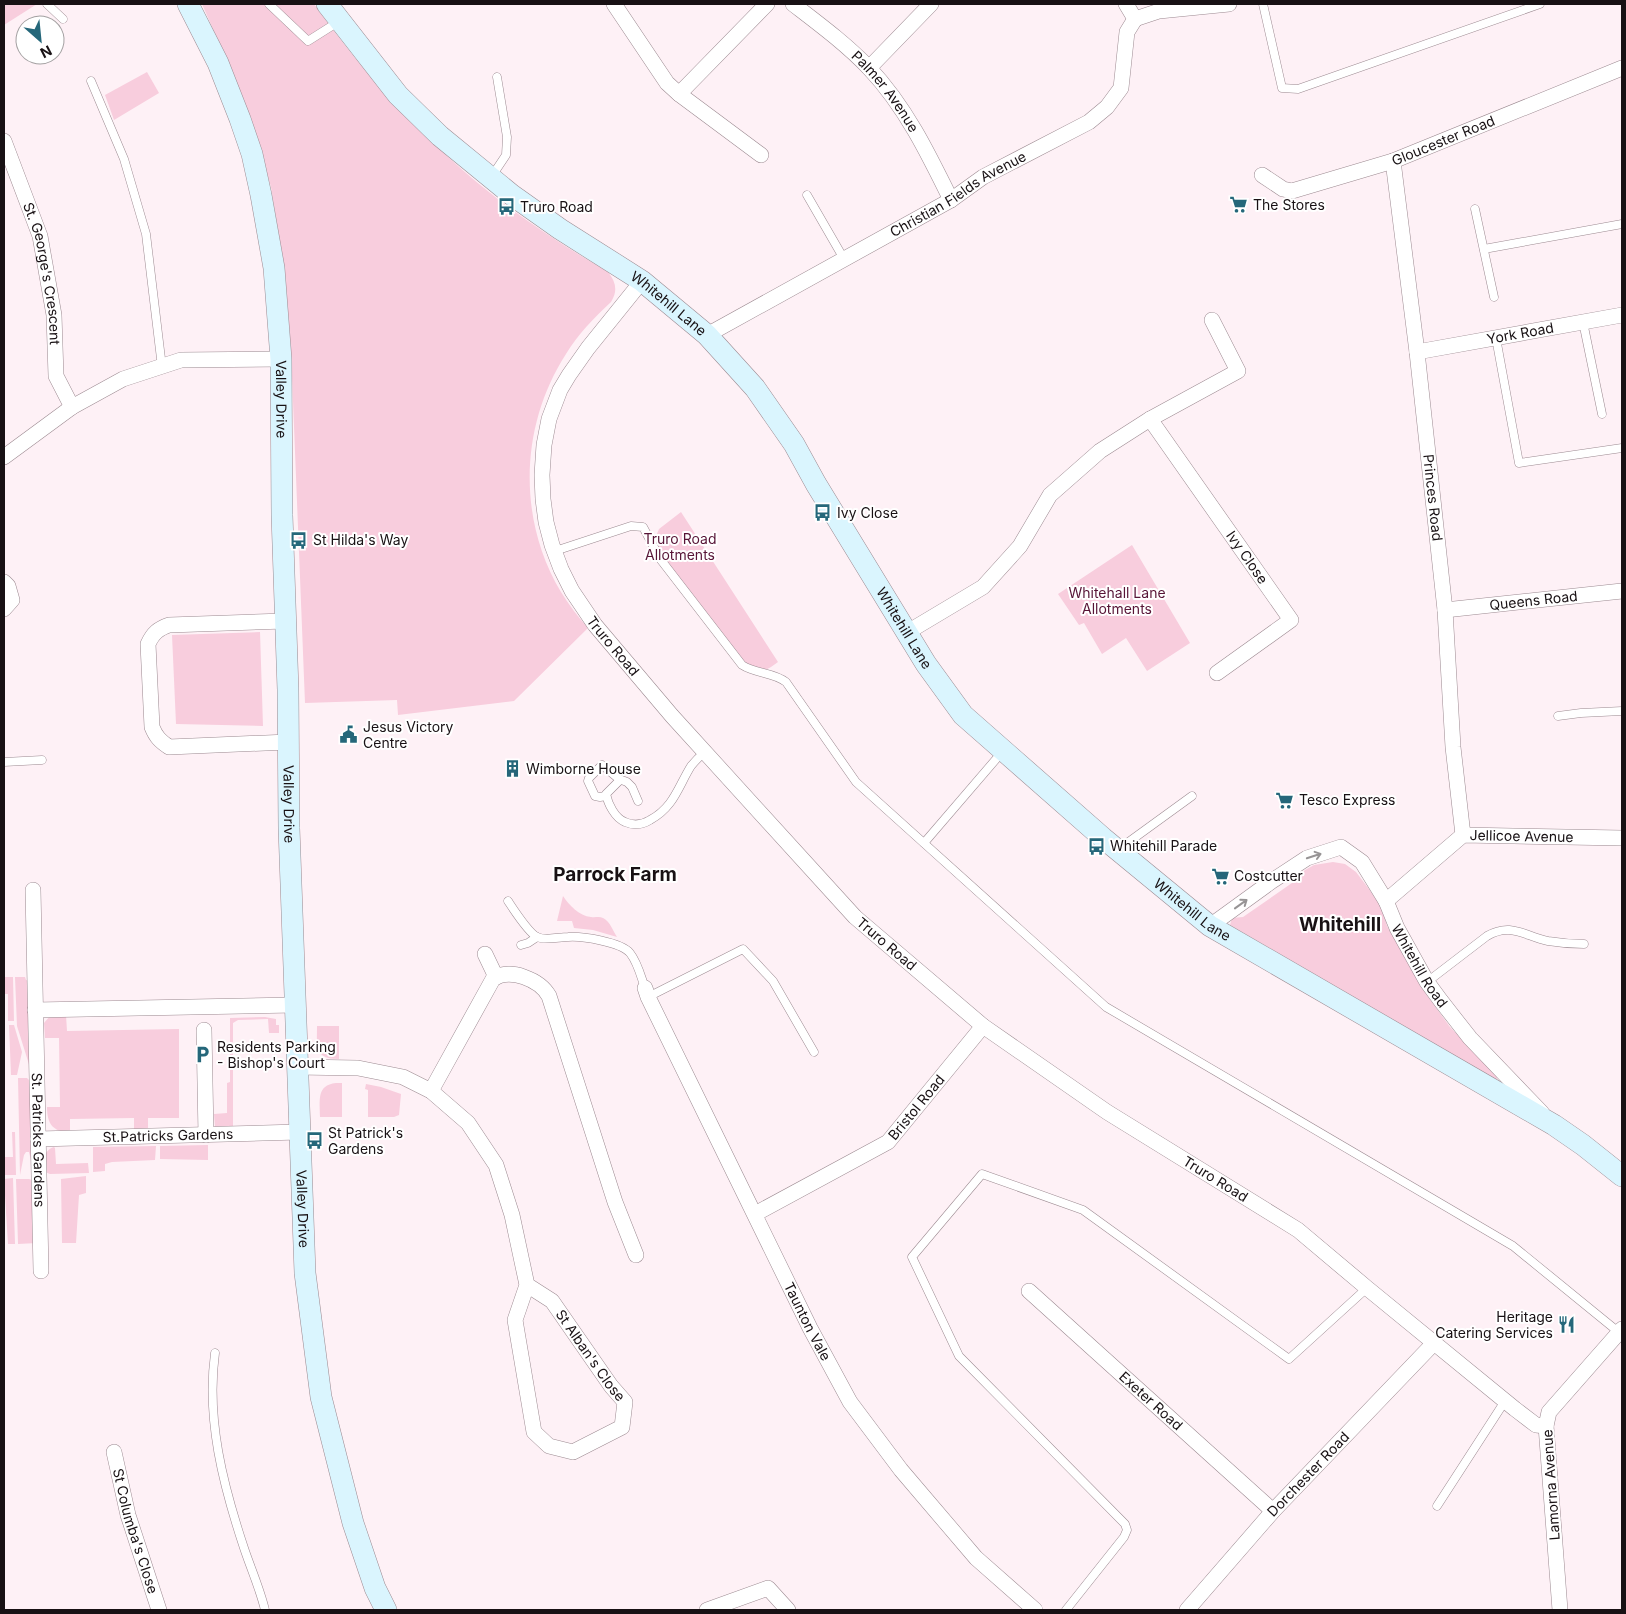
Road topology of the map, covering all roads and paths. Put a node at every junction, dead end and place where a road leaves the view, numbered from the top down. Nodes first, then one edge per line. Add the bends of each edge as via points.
1 (47, 4) edge
2 (188, 4) edge
3 (269, 4) edge
4 (327, 4) edge
5 (614, 4) edge
6 (768, 4) edge
7 (793, 4) edge
8 (931, 4) edge
9 (1126, 4) edge
10 (1229, 4) edge
11 (1263, 4) edge
12 (1540, 4) edge
13 (59, 15) edge
14 (1135, 19) junction
15 (340, 21) junction
16 (869, 68) junction
17 (1622, 68) edge
18 (497, 77) dead end
19 (91, 81) dead end
20 (679, 94) junction
21 (4, 141) edge
22 (761, 155) dead end
23 (1393, 161) junction
24 (1262, 175) dead end
25 (491, 177) junction
26 (807, 195) dead end
27 (952, 200) junction
28 (1475, 208) dead end
29 (1622, 224) edge
30 (1484, 249) junction
31 (844, 259) junction
32 (642, 281) junction
33 (1494, 297) dead end
34 (1622, 315) edge
35 (1212, 320) dead end
36 (1583, 322) junction
37 (707, 335) junction
38 (1496, 338) junction
39 (1417, 352) junction
40 (282, 359) junction
41 (162, 367) junction
42 (72, 407) junction
43 (1602, 414) dead end
44 (1150, 419) junction
45 (1622, 448) edge
46 (4, 457) edge
47 (554, 551) junction
48 (4, 582) edge
49 (1622, 591) edge
50 (4, 609) edge
51 (1445, 610) junction
52 (285, 622) junction
53 (906, 632) junction
54 (1217, 673) dead end
55 (1622, 712) edge
56 (1558, 716) dead end
57 (288, 742) junction
58 (1004, 750) junction
59 (704, 752) junction
60 (42, 760) dead end
61 (4, 762) edge
62 (620, 780) junction
63 (606, 796) junction
64 (1192, 796) dead end
65 (638, 801) dead end
66 (1463, 835) junction
67 (1622, 838) edge
68 (924, 843) junction
69 (1118, 850) junction
70 (33, 890) dead end
71 (508, 901) dead end
72 (1386, 901) junction
73 (1210, 926) junction
74 (537, 937) junction
75 (1584, 944) dead end
76 (521, 945) dead end
77 (486, 954) dead end
78 (496, 977) junction
79 (1427, 982) junction
80 (646, 993) junction
81 (295, 1005) junction
82 (35, 1010) junction
83 (983, 1026) junction
84 (204, 1030) dead end
85 (814, 1052) dead end
86 (297, 1067) junction
87 (431, 1091) junction
88 (1554, 1124) junction
89 (299, 1132) junction
90 (206, 1135) junction
91 (38, 1138) junction
92 (1622, 1176) edge
93 (755, 1214) junction
94 (636, 1255) dead end
95 (40, 1270) dead end
96 (527, 1285) junction
97 (1367, 1288) junction
98 (1030, 1291) dead end
99 (1621, 1332) edge
100 (1434, 1343) junction
101 (214, 1353) dead end
102 (1505, 1401) junction
103 (1546, 1426) junction
104 (114, 1452) dead end
105 (1437, 1506) dead end
106 (1273, 1511) junction
107 (159, 1610) edge
108 (265, 1610) edge
109 (386, 1610) edge
110 (707, 1610) edge
111 (788, 1610) edge
112 (1035, 1610) edge
113 (1066, 1610) edge
114 (1187, 1610) edge
115 (1560, 1610) edge

1 - 13 lane
2 - 40 street, Valley Drive via 218,63 252,154 274,268
3 - 15 lane via 308,41
4 - 15 street, Whitehill Lane
5 - 20 street via 667,83
6 - 20 street
7 - 16 street, Palmer Avenue
8 - 16 street
9 - 14 street
10 - 14 street via 1159,12
11 - 12 lane via 1282,88 1298,89
14 - 27 street, Christian Fields Avenue via 1126,32 1120,88 1107,108 1089,122 983,177
15 - 25 street, Whitehill Lane via 398,95 440,136
16 - 27 street, Palmer Avenue via 920,136
17 - 23 street, Gloucester Road
18 - 25 lane via 507,136 506,155
19 - 41 lane via 124,159 146,234
20 - 22 street
21 - 42 street, St. George's Crescent via 40,236 54,315 56,376
23 - 24 street, Gloucester Road via 1292,191
23 - 39 street, Princes Road
25 - 32 street, Whitehill Lane via 560,229
26 - 31 lane
27 - 31 street, Christian Fields Avenue
28 - 30 lane
29 - 30 lane
30 - 33 lane
31 - 37 street, Christian Fields Avenue
32 - 37 street, Whitehill Lane
32 - 47 street, Truro Road via 569,375 549,419 542,456 542,479 546,522
34 - 36 street, York Road
35 - 44 street via 1238,371
36 - 38 street, York Road
36 - 43 lane
37 - 53 street, Whitehill Lane via 755,388 794,444
38 - 39 street, York Road
38 - 45 lane via 1519,463
39 - 51 street, Princes Road
40 - 41 street via 182,360
40 - 52 street, Valley Drive
41 - 42 street via 123,379
42 - 46 street
44 - 53 street via 1100,451 1050,495 1020,546 983,587
44 - 54 street, Ivy Close via 1291,620
47 - 59 street, Truro Road via 572,591 592,620
47 - 68 lane via 632,526 643,526 660,560 736,658 748,669 786,682 856,782
48 - 50 street via 12,600
49 - 51 street, Queens Road
51 - 66 street, Princes Road via 1452,747
52 - 57 street, Valley Drive
52 - 57 street via 169,625 159,629 148,644 152,727 161,742 169,747
53 - 58 street, Whitehill Lane via 964,715
55 - 56 lane
57 - 81 street, Valley Drive
58 - 68 lane
58 - 69 street, Whitehill Lane
59 - 63 lane via 693,764 671,804 648,822 635,825 622,821
59 - 83 street, Truro Road via 855,917
60 - 61 lane
62 - 63 lane
62 - 63 lane via 603,765 589,778 595,796
62 - 65 lane via 630,785
64 - 69 lane
66 - 67 street, Jellicoe Avenue
66 - 72 street, Jellicoe Avenue
68 - 99 lane via 1106,1006 1513,1246
69 - 73 street, Whitehill Lane
70 - 82 street, St. Patricks Gardens
71 - 74 lane
73 -> 72 street, Whitehill Road via 1306,858 1341,848 1362,862
72 - 79 street, Whitehill Road
73 - 88 street, Whitehill Lane
74 - 76 lane
74 - 80 lane via 587,938 628,951 634,958
75 - 79 lane via 1547,941 1505,929 1495,931
77 - 78 street
78 - 87 street
78 - 94 street via 514,974 531,981 548,994 615,1202
79 - 88 street, Whitehill Road via 1470,1038
80 - 85 lane via 743,949 773,981
80 - 93 street, Taunton Vale
81 - 82 street
81 - 86 street, Valley Drive
82 - 91 street, St. Patricks Gardens
83 - 93 street, Bristol Road via 888,1142
83 - 97 street, Truro Road via 1107,1112 1298,1230
84 - 90 street
86 - 87 street via 358,1068 403,1077
86 - 89 street, Valley Drive
87 - 96 street via 468,1123 496,1165 512,1215
88 - 92 street, Whitehill Lane
89 - 90 street, St.Patricks Gardens
89 - 109 street, Valley Drive via 305,1273 321,1397 353,1523
90 - 91 street, St.Patricks Gardens
91 - 95 street, St. Patricks Gardens
93 - 112 street, Taunton Vale via 850,1402 901,1470 976,1558
96 - 96 street, St Alban's Close via 515,1320 534,1432 549,1446 573,1452 622,1427 625,1402 610,1386 552,1301
97 - 100 street, Truro Road
97 - 113 lane via 1289,1359 1083,1210 982,1174 912,1257 959,1356 1125,1524 1124,1537
98 - 106 street, Exeter Road
99 - 103 street, Lamorna Avenue via 1549,1412
100 - 102 street, Truro Road
100 - 106 street, Dorchester Road
101 - 108 lane via 213,1410 218,1455 230,1507
102 - 103 street, Truro Road via 1534,1424
102 - 105 lane
103 - 115 street, Lamorna Avenue
104 - 107 street, St Columba's Close via 128,1515
106 - 114 street, Dorchester Road
110 - 111 street via 768,1588

